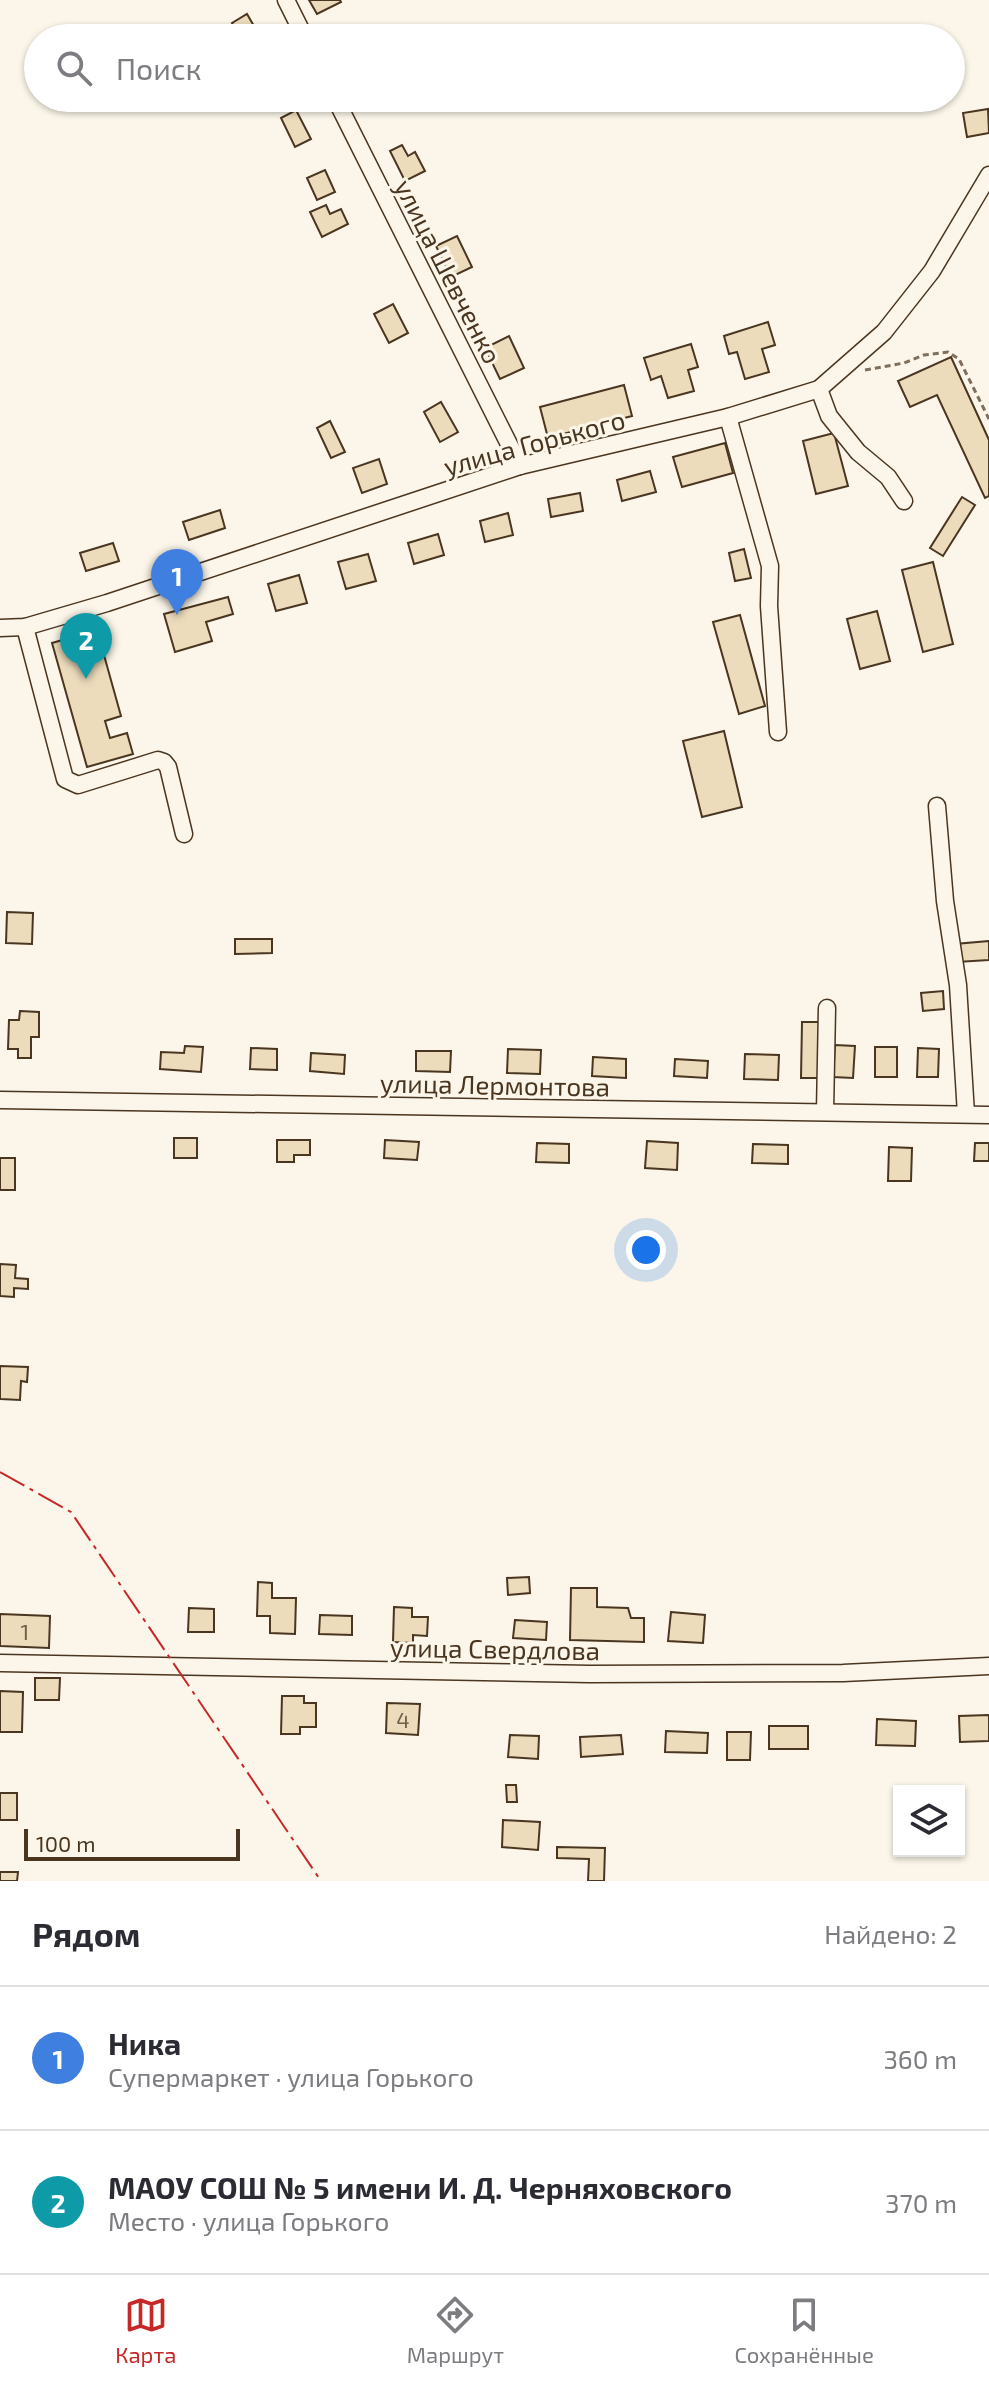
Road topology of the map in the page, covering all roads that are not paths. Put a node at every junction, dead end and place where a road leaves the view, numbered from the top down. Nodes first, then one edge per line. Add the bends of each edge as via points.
1 (286, 0) edge
2 (298, 24) edge
3 (342, 112) edge
4 (989, 175) edge
5 (819, 389) junction
6 (728, 417) junction
7 (520, 466) junction
8 (904, 501) dead end
9 (25, 627) junction
10 (0, 628) edge
11 (778, 732) dead end
12 (937, 806) dead end
13 (184, 834) dead end
14 (827, 1008) dead end
15 (0, 1100) edge
16 (825, 1112) junction
17 (966, 1114) junction
18 (989, 1115) edge
19 (0, 1663) edge
20 (989, 1666) edge

1 - 2 street
3 - 7 street, улица Шевченко
4 - 5 street, улица Горького via 932,271 884,332
5 - 6 street, улица Горького
5 - 8 street via 829,416
6 - 7 street, улица Горького
6 - 11 street via 770,566
7 - 9 street, улица Горького
9 - 10 street, улица Горького
9 - 13 street via 65,779 78,785 164,762
12 - 17 street via 958,985
14 - 16 street
15 - 16 street, улица Лермонтова
16 - 17 street, улица Лермонтова
17 - 18 street, улица Лермонтова
19 - 20 street, улица Свердлова via 590,1674 843,1673

